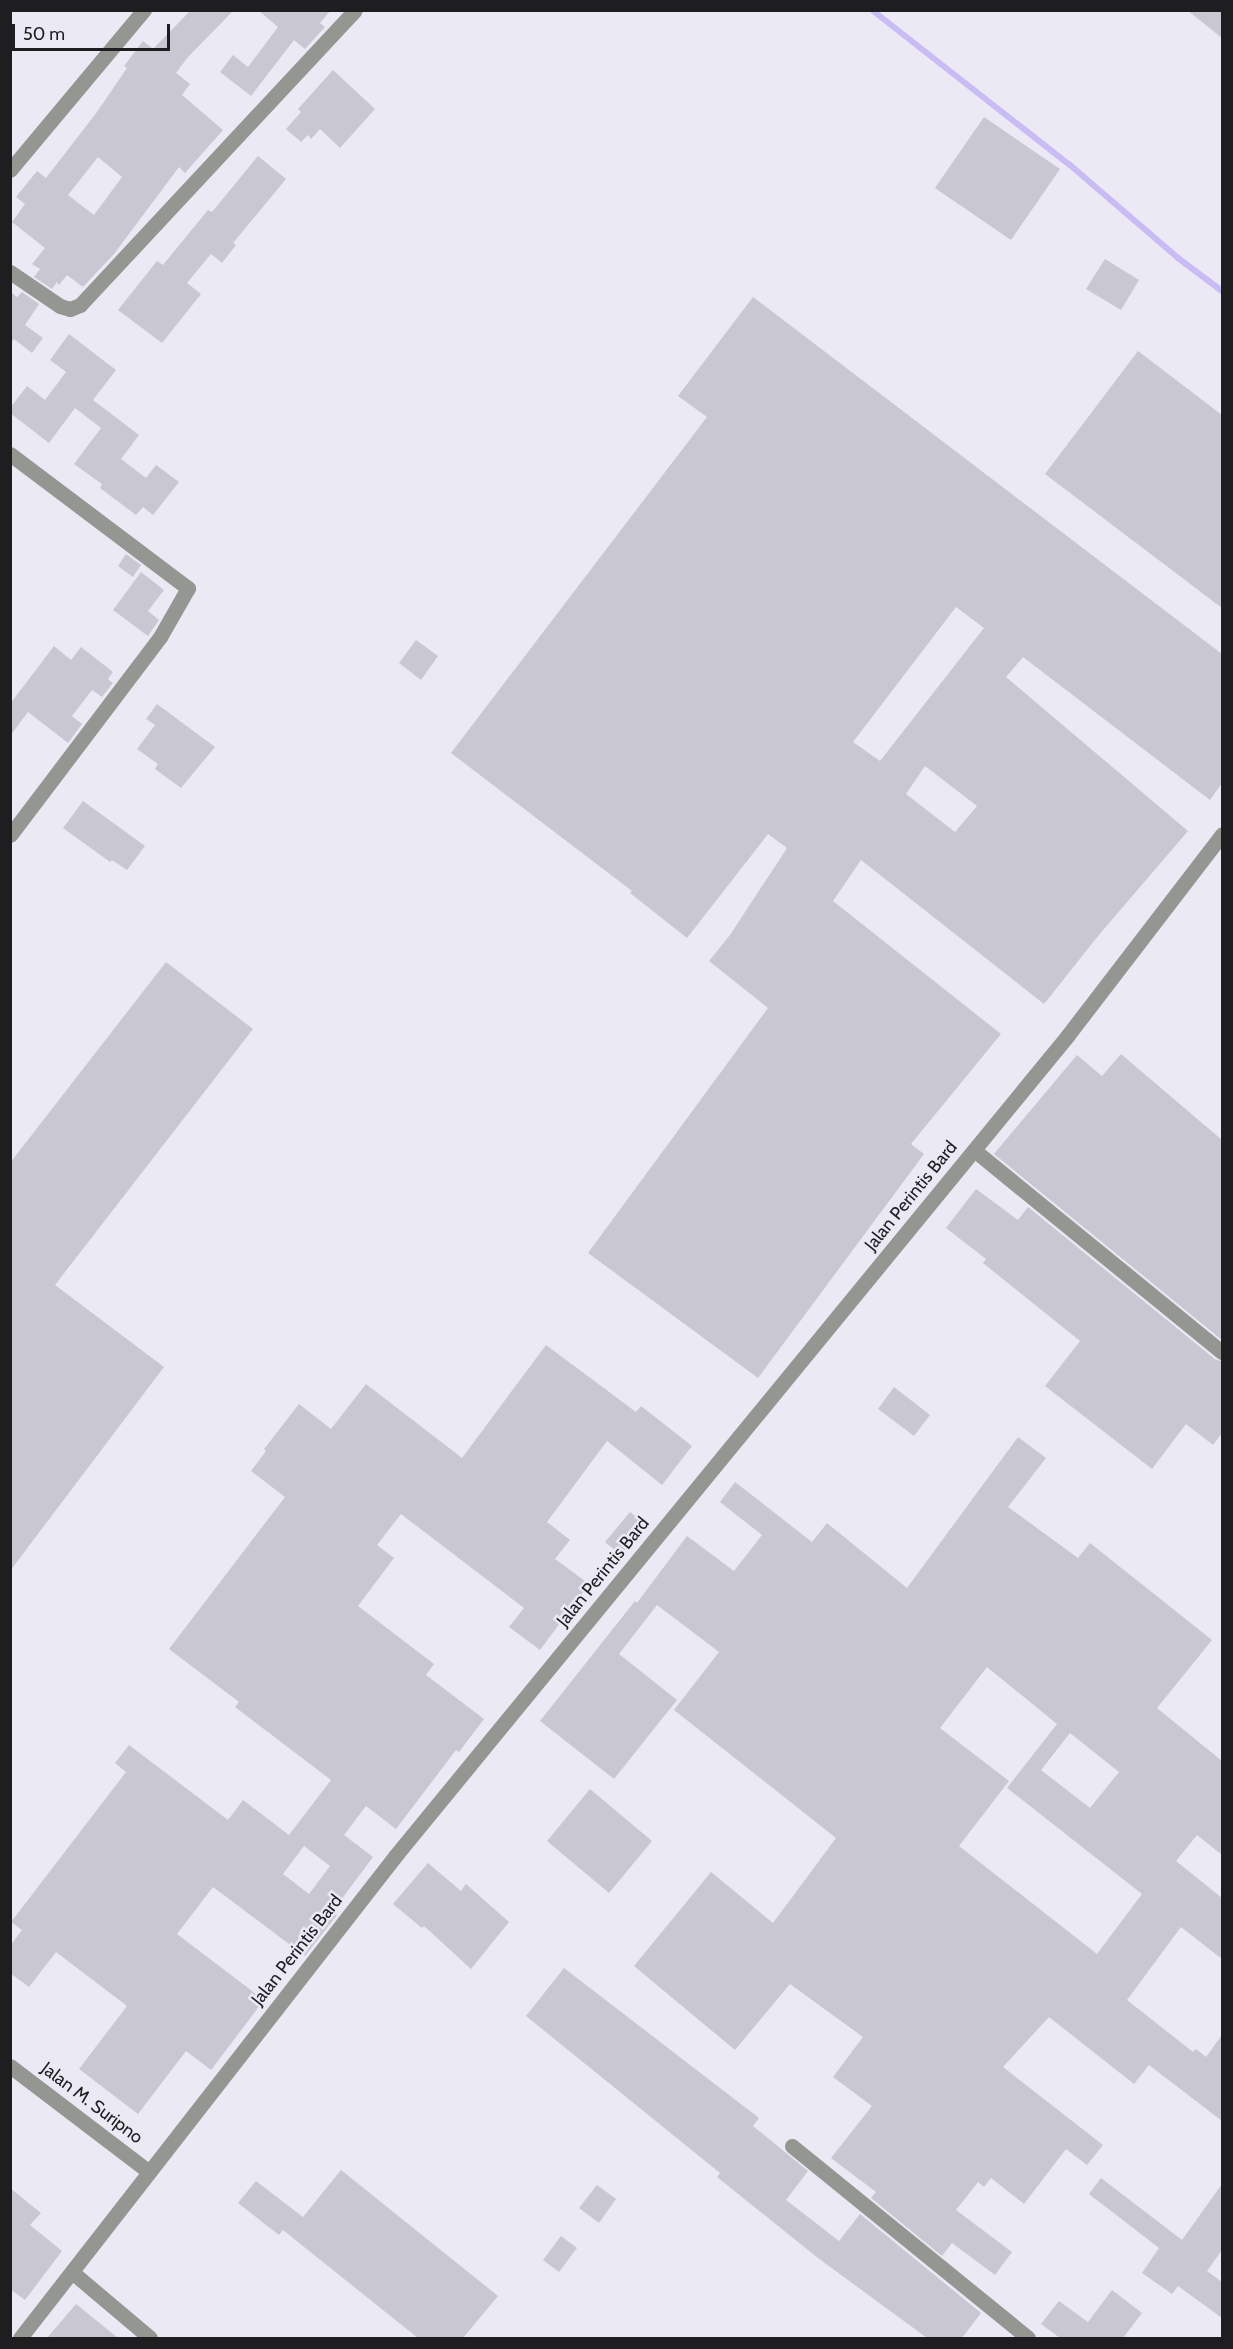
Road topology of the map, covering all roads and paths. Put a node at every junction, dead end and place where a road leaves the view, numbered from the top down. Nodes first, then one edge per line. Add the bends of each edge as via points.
1 (144, 10) edge
2 (355, 10) edge
3 (10, 170) edge
4 (10, 272) edge
5 (10, 454) edge
6 (1222, 834) edge
7 (10, 835) edge
8 (974, 1150) junction
9 (1222, 1352) edge
10 (10, 2066) edge
11 (792, 2146) dead end
12 (149, 2172) junction
13 (72, 2272) junction
14 (20, 2338) edge
15 (150, 2338) edge
16 (1028, 2338) edge

1 - 3 street
2 - 4 street via 80,304 70,309 60,306
5 - 7 street via 188,588 160,637
6 - 8 street, Jalan Perintis Bard
8 - 9 street
8 - 12 street, Jalan Perintis Bard via 396,1855
10 - 12 street, Jalan M. Suripno
11 - 16 street
12 - 13 street, Jalan Perintis Bard
13 - 14 street, Jalan Perintis Bard
13 - 15 street

